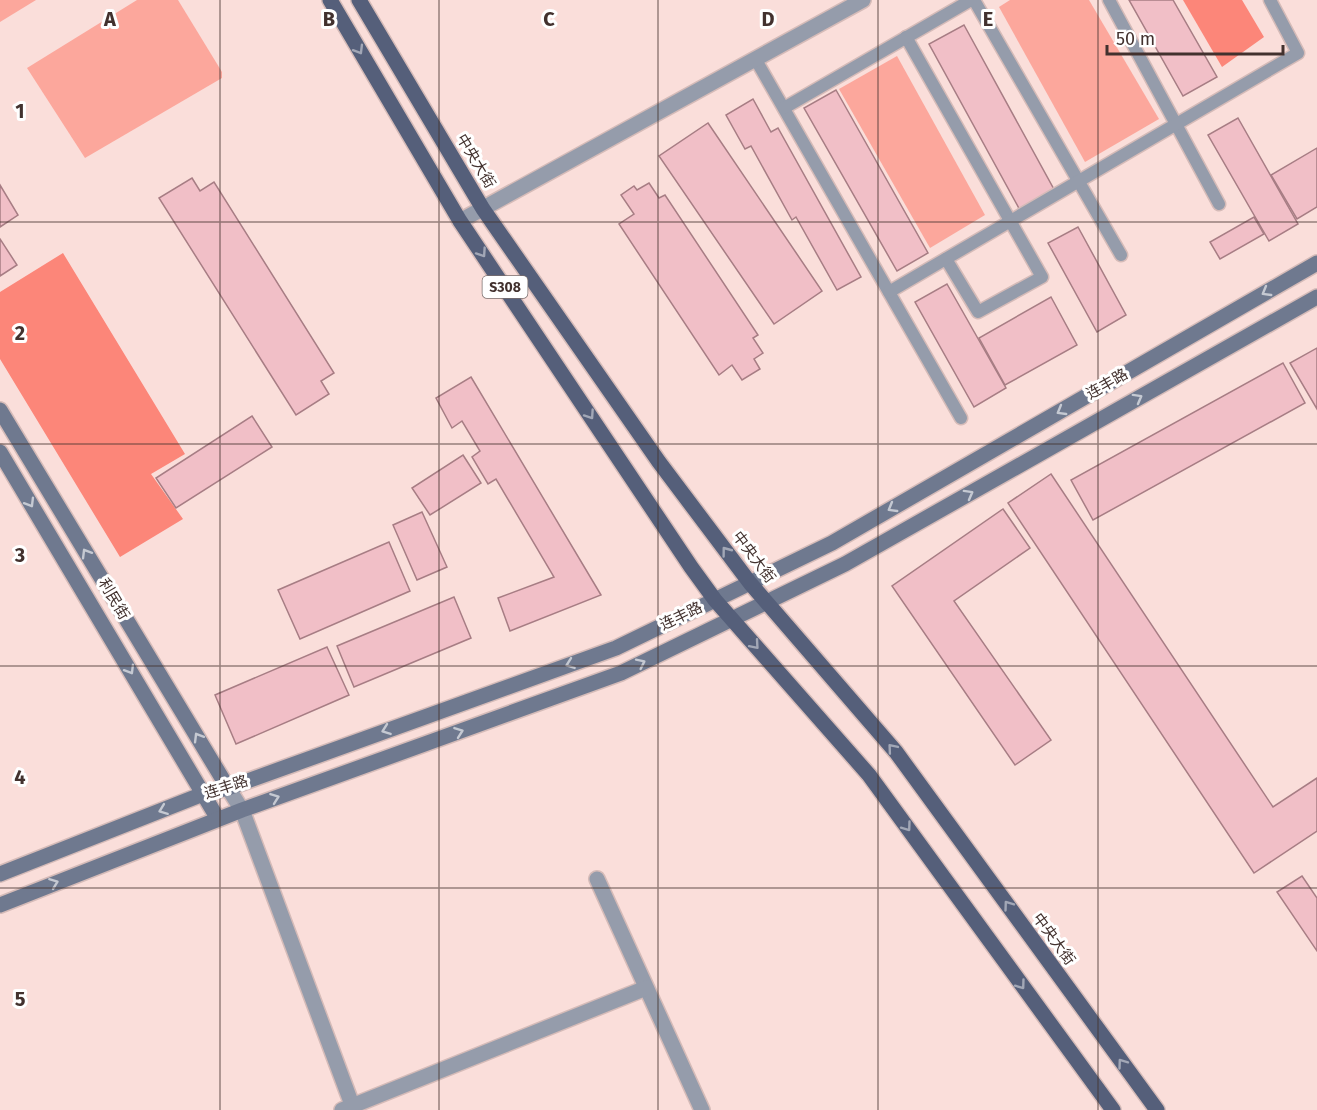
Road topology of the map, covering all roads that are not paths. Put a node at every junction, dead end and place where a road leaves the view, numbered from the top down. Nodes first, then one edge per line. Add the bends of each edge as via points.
1 (330, 0) edge
2 (359, 0) edge
3 (863, 0) edge
4 (973, 0) edge
5 (1109, 0) edge
6 (1270, 0) edge
7 (906, 37) junction
8 (756, 60) junction
9 (784, 108) junction
10 (1176, 124) junction
11 (1078, 182) junction
12 (1219, 204) dead end
13 (483, 209) junction
14 (460, 221) junction
15 (1011, 221) junction
16 (1121, 255) dead end
17 (946, 259) junction
18 (1317, 263) edge
19 (889, 292) junction
20 (1317, 297) edge
21 (0, 410) edge
22 (961, 418) dead end
23 (0, 452) edge
24 (750, 583) junction
25 (715, 600) junction
26 (766, 603) junction
27 (732, 619) junction
28 (228, 788) junction
29 (203, 794) junction
30 (242, 810) junction
31 (218, 819) junction
32 (0, 874) edge
33 (597, 879) dead end
34 (0, 905) edge
35 (646, 988) junction
36 (349, 1109) edge
37 (702, 1110) edge
38 (1113, 1110) edge
39 (1157, 1110) edge

1 -> 14 main road, S308
2 - 13 main road, 中央大街
3 - 8 street
4 - 7 lane
4 - 11 lane
5 - 10 lane
6 - 10 lane via 1298,52
7 - 9 lane
7 - 15 lane
8 - 9 lane
8 - 13 street
9 - 19 lane
10 - 11 lane
10 - 12 lane
11 - 15 lane
11 - 16 lane
13 - 14 street
24 -> 13 main road, 中央大街 via 659,462
14 -> 25 main road, S308
15 - 17 lane
15 - 17 lane via 1042,277 978,312
17 - 19 lane
18 -> 24 street, 连丰路 via 832,543
19 - 22 lane
26 -> 20 street, 连丰路 via 845,564
28 -> 21 street, 利民街
23 -> 29 street, 利民街
24 - 25 street, 连丰路
24 - 26 main road, 中央大街
25 - 27 main road
25 -> 28 street, 连丰路 via 616,648
26 - 27 street, 连丰路
39 -> 26 main road, 中央大街 via 896,752
30 -> 27 street, 连丰路 via 621,673
27 -> 38 main road via 869,775
28 - 29 street, 连丰路
28 - 30 street
29 - 31 street, 利民街
29 -> 32 street, 连丰路
30 - 31 street, 连丰路
30 - 36 street
34 -> 31 street, 连丰路
33 - 35 street
35 - 36 street
35 - 37 street

